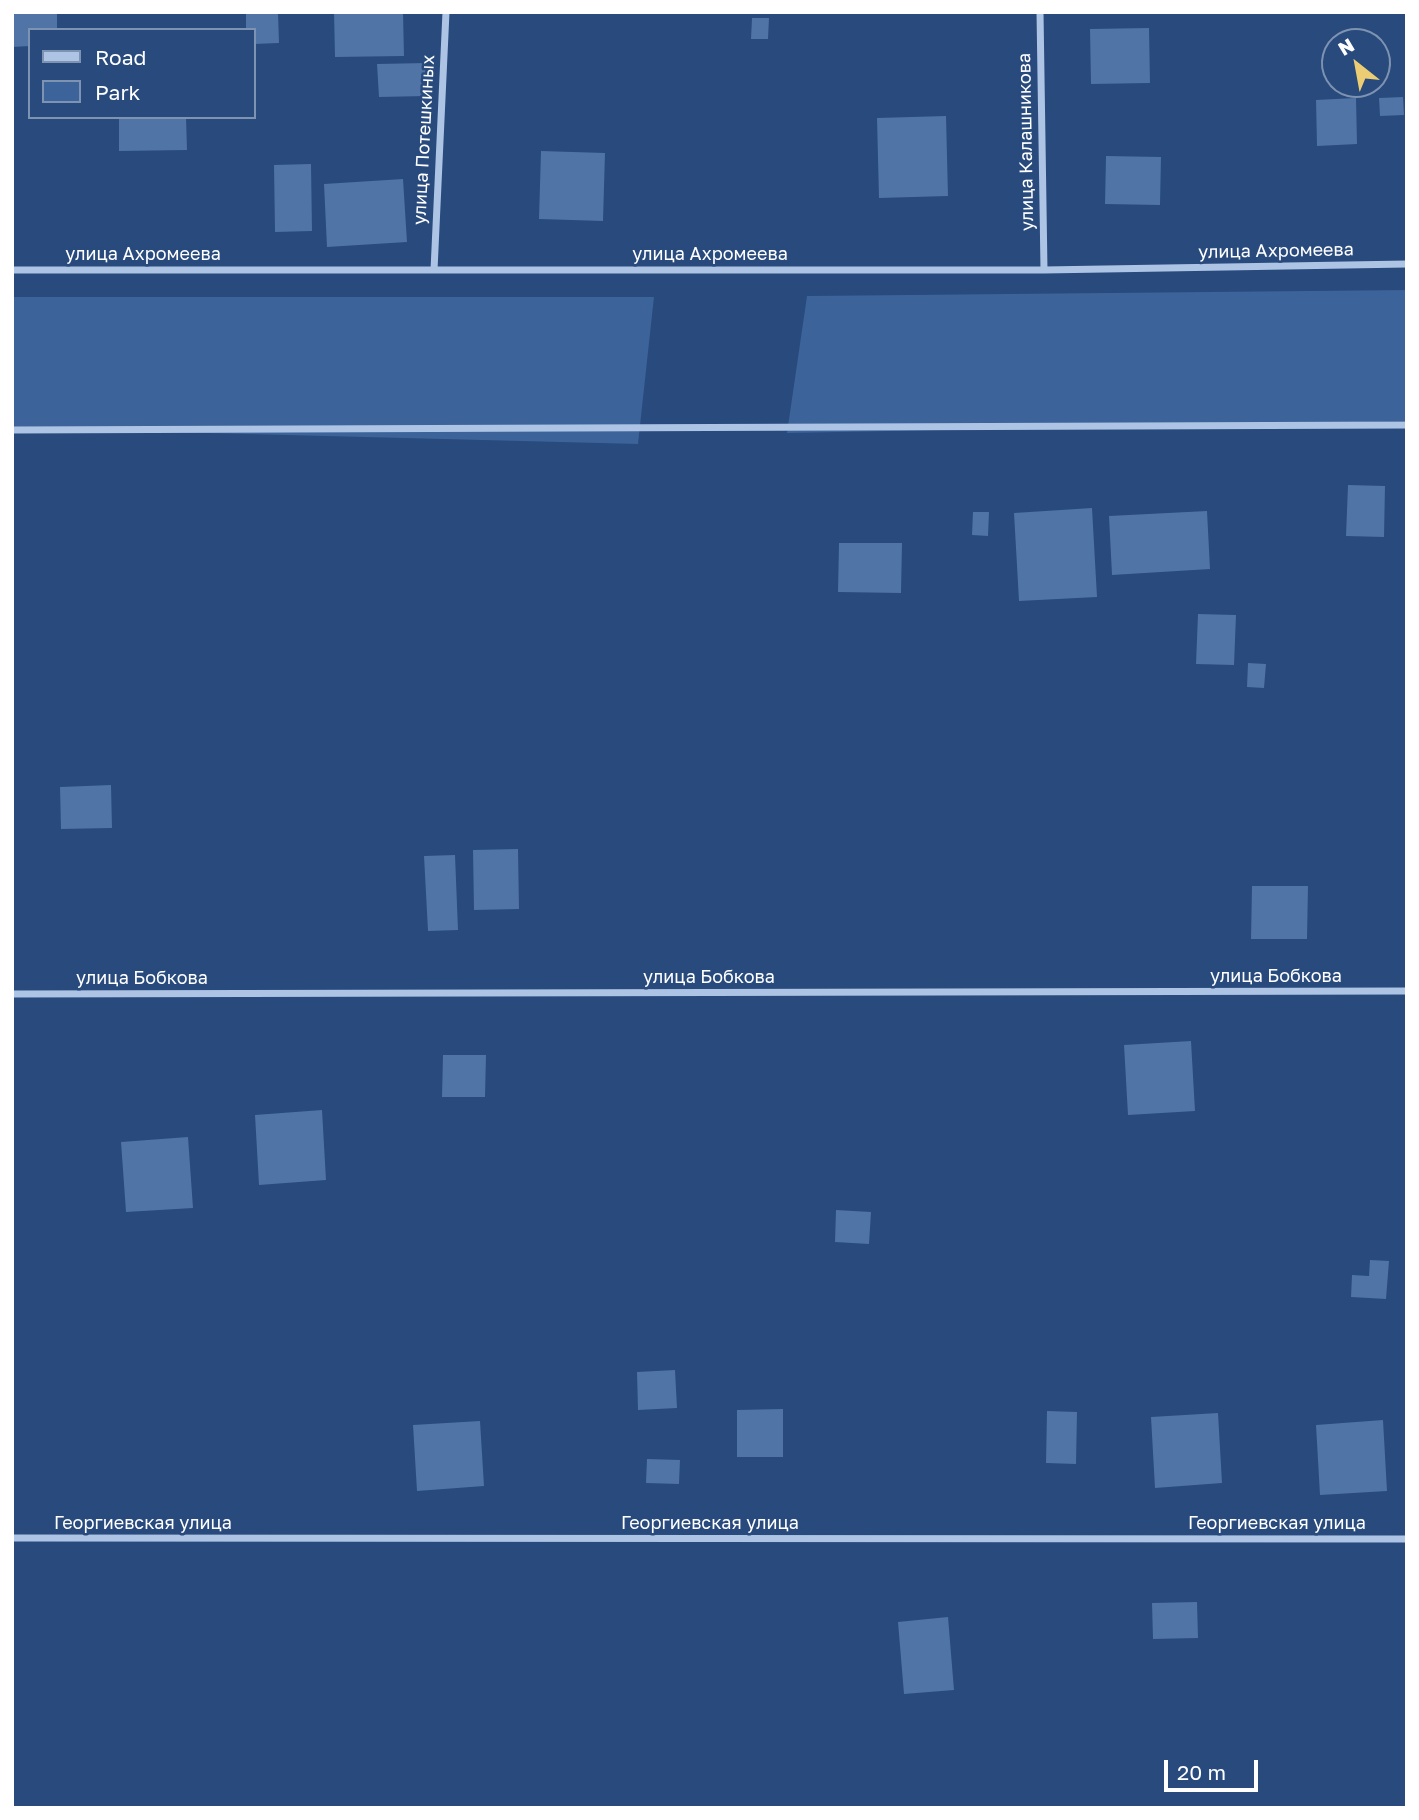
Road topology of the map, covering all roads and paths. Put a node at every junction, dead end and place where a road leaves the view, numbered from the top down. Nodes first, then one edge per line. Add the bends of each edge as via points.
1 (446, 12) edge
2 (1040, 12) edge
3 (1407, 264) edge
4 (12, 270) edge
5 (434, 270) junction
6 (1044, 270) junction
7 (1407, 425) edge
8 (12, 430) edge
9 (1407, 991) edge
10 (12, 994) edge
11 (12, 1538) edge
12 (1407, 1539) edge

1 - 5 street, улица Потешкиных
2 - 6 street, улица Калашникова
3 - 6 street, улица Ахромеева
4 - 5 street, улица Ахромеева
5 - 6 street, улица Ахромеева
7 - 8 street
9 - 10 street, улица Бобкова
11 - 12 street, Георгиевская улица

